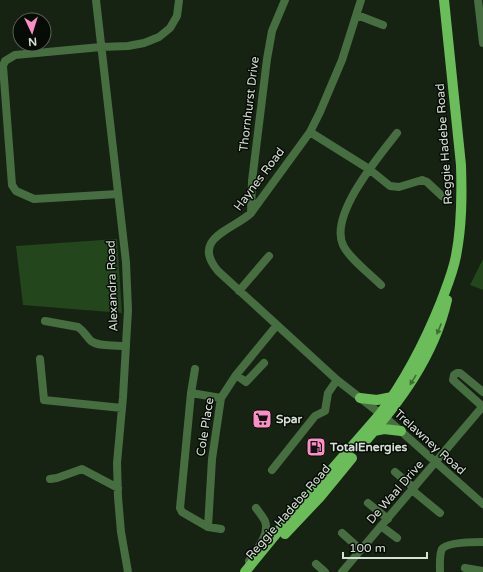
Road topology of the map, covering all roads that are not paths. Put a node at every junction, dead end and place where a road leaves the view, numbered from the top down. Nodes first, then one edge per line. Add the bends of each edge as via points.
1 (96, 0) edge
2 (179, 0) edge
3 (285, 0) edge
4 (360, 0) edge
5 (444, 0) edge
6 (478, 0) edge
7 (357, 15) junction
8 (383, 25) dead end
9 (483, 43) edge
10 (101, 47) junction
11 (310, 132) junction
12 (397, 133) dead end
13 (369, 169) junction
14 (252, 180) junction
15 (267, 191) junction
16 (118, 194) junction
17 (442, 196) dead end
18 (251, 213) junction
19 (269, 256) dead end
20 (449, 284) junction
21 (381, 285) dead end
22 (239, 291) junction
23 (45, 321) dead end
24 (277, 325) junction
25 (126, 346) junction
26 (40, 359) dead end
27 (264, 363) dead end
28 (195, 369) dead end
29 (236, 375) junction
30 (337, 380) junction
31 (483, 392) edge
32 (191, 393) junction
33 (392, 397) junction
34 (221, 398) junction
35 (360, 398) junction
36 (483, 407) edge
37 (122, 408) junction
38 (383, 416) junction
39 (374, 431) junction
40 (401, 431) junction
41 (436, 464) junction
42 (272, 470) dead end
43 (395, 472) dead end
44 (50, 478) dead end
45 (118, 488) junction
46 (413, 489) junction
47 (482, 500) edge
48 (368, 503) dead end
49 (256, 508) dead end
50 (440, 513) dead end
51 (388, 519) junction
52 (381, 526) junction
53 (208, 527) junction
54 (221, 529) dead end
55 (342, 533) dead end
56 (397, 538) dead end
57 (483, 542) edge
58 (361, 550) junction
59 (316, 564) dead end
60 (465, 568) dead end
61 (483, 571) edge
62 (128, 572) edge
63 (244, 572) edge
64 (252, 572) edge
65 (325, 572) edge
66 (342, 572) edge
67 (440, 572) edge

1 - 10 street, Alexandra Road
2 - 10 street via 177,16 170,28 160,37 128,46
3 - 14 street, Thornhurst Drive via 272,32
4 - 7 street, Haynes Road
5 - 20 main road, Reggie Hadebe Road via 462,187 460,230
6 - 9 street
7 - 8 street
7 - 11 street, Haynes Road via 339,67
10 - 16 street, Alexandra Road
10 - 16 street via 15,55 5,61 3,70 12,185 22,195 34,199
11 - 13 street
11 - 15 street, Haynes Road
12 - 13 street
13 - 17 street via 392,187 422,180
13 - 21 street via 348,206 340,237 346,251
14 - 15 street via 259,189
14 - 18 street, Thornhurst Drive
15 - 18 street, Haynes Road
16 - 25 street, Alexandra Road via 126,262
18 - 22 street, Haynes Road via 244,220 218,234 209,248 212,264
19 - 22 street
20 - 33 main road, Reggie Hadebe Road via 424,342
20 -> 38 main road, Reggie Hadebe Road via 442,320 432,346 410,384
22 - 24 street, Haynes Road
23 - 25 street via 78,328 98,344
24 - 29 street, Cole Place
24 - 30 street, Haynes Road
25 - 37 street, Alexandra Road
26 - 37 street via 44,400
27 - 29 street via 246,382
28 - 32 street
29 - 34 street, Cole Place
30 - 35 street, Haynes Road
30 - 42 street via 328,393 325,411 315,416
31 - 36 street via 460,373 454,375 453,380
32 - 34 street
32 - 53 street via 180,508 182,512
33 - 35 main road via 377,400
33 - 38 main road, Reggie Hadebe Road
34 - 53 street, Cole Place via 212,459
35 - 38 street, Haynes Road
36 - 41 street, De Waal Drive
37 - 45 street, Alexandra Road via 117,463
38 - 39 main road, Reggie Hadebe Road
38 - 40 street, Trelawney Road
38 - 63 main road, Reggie Hadebe Road
39 - 40 main road
39 - 64 main road, Reggie Hadebe Road via 320,497
40 - 41 street, Trelawney Road
41 - 46 street, De Waal Drive
41 - 47 street, Trelawney Road
43 - 46 street
44 - 45 street via 82,469
45 - 62 street, Alexandra Road via 121,532
46 - 50 street
46 - 51 street, De Waal Drive
48 - 51 street
49 - 63 street via 265,520 265,538
51 - 52 street, De Waal Drive
52 - 56 street
52 - 58 street, De Waal Drive
53 - 54 street
55 - 58 street
57 - 67 street via 444,546 441,551
58 - 66 street, De Waal Drive
59 - 65 street
60 - 61 street

